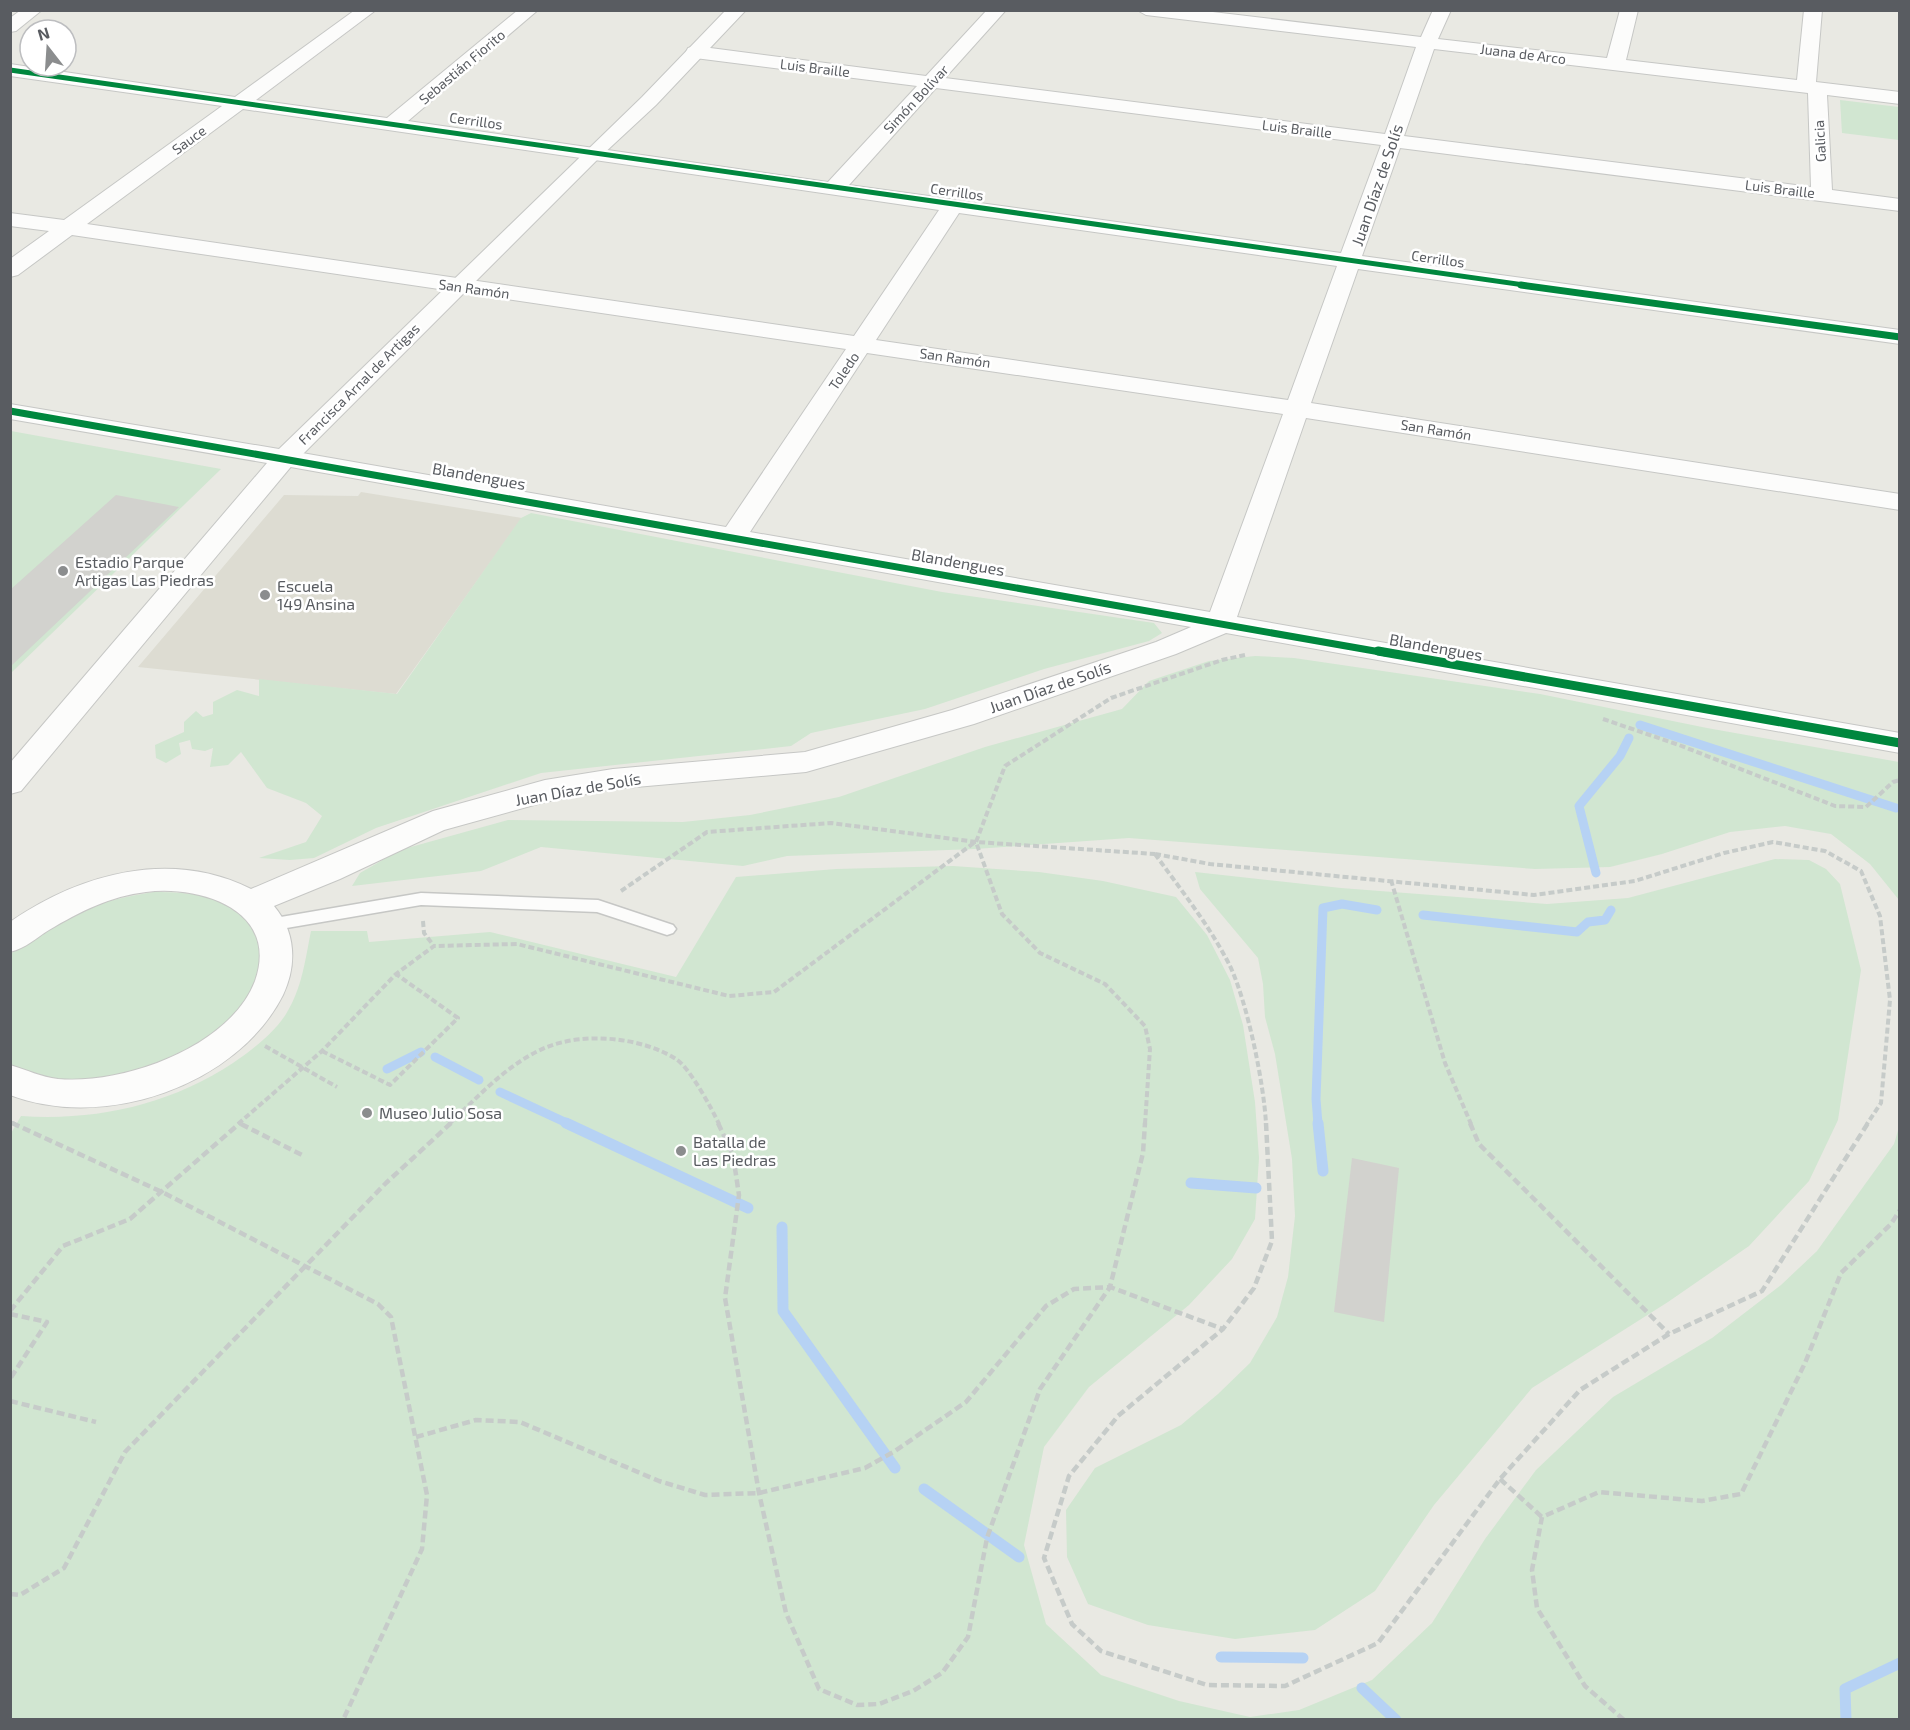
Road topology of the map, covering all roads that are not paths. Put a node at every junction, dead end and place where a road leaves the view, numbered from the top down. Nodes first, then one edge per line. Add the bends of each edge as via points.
1 (33, 10) edge
2 (367, 10) edge
3 (529, 10) edge
4 (737, 10) edge
5 (998, 10) edge
6 (1146, 10) edge
7 (1442, 10) edge
8 (1629, 10) edge
9 (1813, 10) edge
10 (1213, 14) edge
11 (10, 27) edge
12 (1427, 43) junction
13 (695, 52) junction
14 (1615, 65) junction
15 (10, 70) edge
16 (931, 83) junction
17 (1811, 87) junction
18 (1899, 98) edge
19 (241, 102) junction
20 (394, 123) junction
21 (1392, 141) junction
22 (594, 152) junction
23 (835, 187) junction
24 (1822, 195) junction
25 (1899, 205) edge
26 (953, 206) junction
27 (10, 219) edge
28 (68, 228) junction
29 (1351, 260) junction
30 (10, 270) edge
31 (458, 286) junction
32 (1899, 337) edge
33 (862, 345) junction
34 (1299, 409) junction
35 (10, 411) edge
36 (285, 458) junction
37 (1899, 501) edge
38 (734, 536) junction
39 (1220, 625) junction
40 (1899, 743) edge
41 (10, 784) edge
42 (260, 914) junction
43 (19, 927) edge
44 (667, 929) dead end
45 (10, 1079) edge

1 - 11 street
2 - 19 street, Sauce
3 - 20 street, Sebastián Fiorito
4 - 13 street, Francisca Arnal de Artigas
5 - 16 street, Simón Bolívar
6 - 10 street, Juana de Arco
7 - 12 street, Juan Díaz de Solís
8 - 14 street
9 - 17 street, Galicia
10 - 12 street, Juana de Arco
12 - 14 street, Juana de Arco
12 - 21 street, Juan Díaz de Solís
13 - 16 street, Luis Braille
13 - 22 street, Francisca Arnal de Artigas
14 - 17 street, Juana de Arco
15 - 19 street, Cerrillos
16 - 21 street, Luis Braille
16 - 23 street, Simón Bolívar
17 - 18 street, Juana de Arco
17 - 24 street, Galicia
19 - 20 street, Cerrillos
19 - 28 street, Sauce
20 - 22 street, Cerrillos
21 - 24 street, Luis Braille
21 - 29 street, Juan Díaz de Solís
22 - 23 street, Cerrillos
22 - 31 street, Francisca Arnal de Artigas
23 - 26 street, Cerrillos
24 - 25 street, Luis Braille
26 - 29 street, Cerrillos
26 - 33 street, Toledo
27 - 28 street, San Ramón
28 - 30 street, Sauce
28 - 31 street, San Ramón
29 - 32 street, Cerrillos
29 - 34 street, Juan Díaz de Solís
31 - 33 street, San Ramón
31 - 36 street, Francisca Arnal de Artigas
33 - 34 street, San Ramón
33 - 38 street, Toledo
34 - 37 street, San Ramón
34 - 39 street, Juan Díaz de Solís
35 - 36 street, Blandengues
36 - 38 street, Blandengues
36 - 41 street, Francisca Arnal de Artigas
38 - 39 street, Blandengues
39 - 40 street, Blandengues
39 - 42 street, Juan Díaz de Solís via 1166,648 963,717 806,762 613,779 546,791 433,822 328,871
42 - 43 street via 217,886 176,879 152,880 129,882 81,896
42 - 44 lane via 421,899 598,906
42 - 45 street via 276,949 273,976 260,1004 238,1031 202,1059 158,1080 111,1092 64,1094

